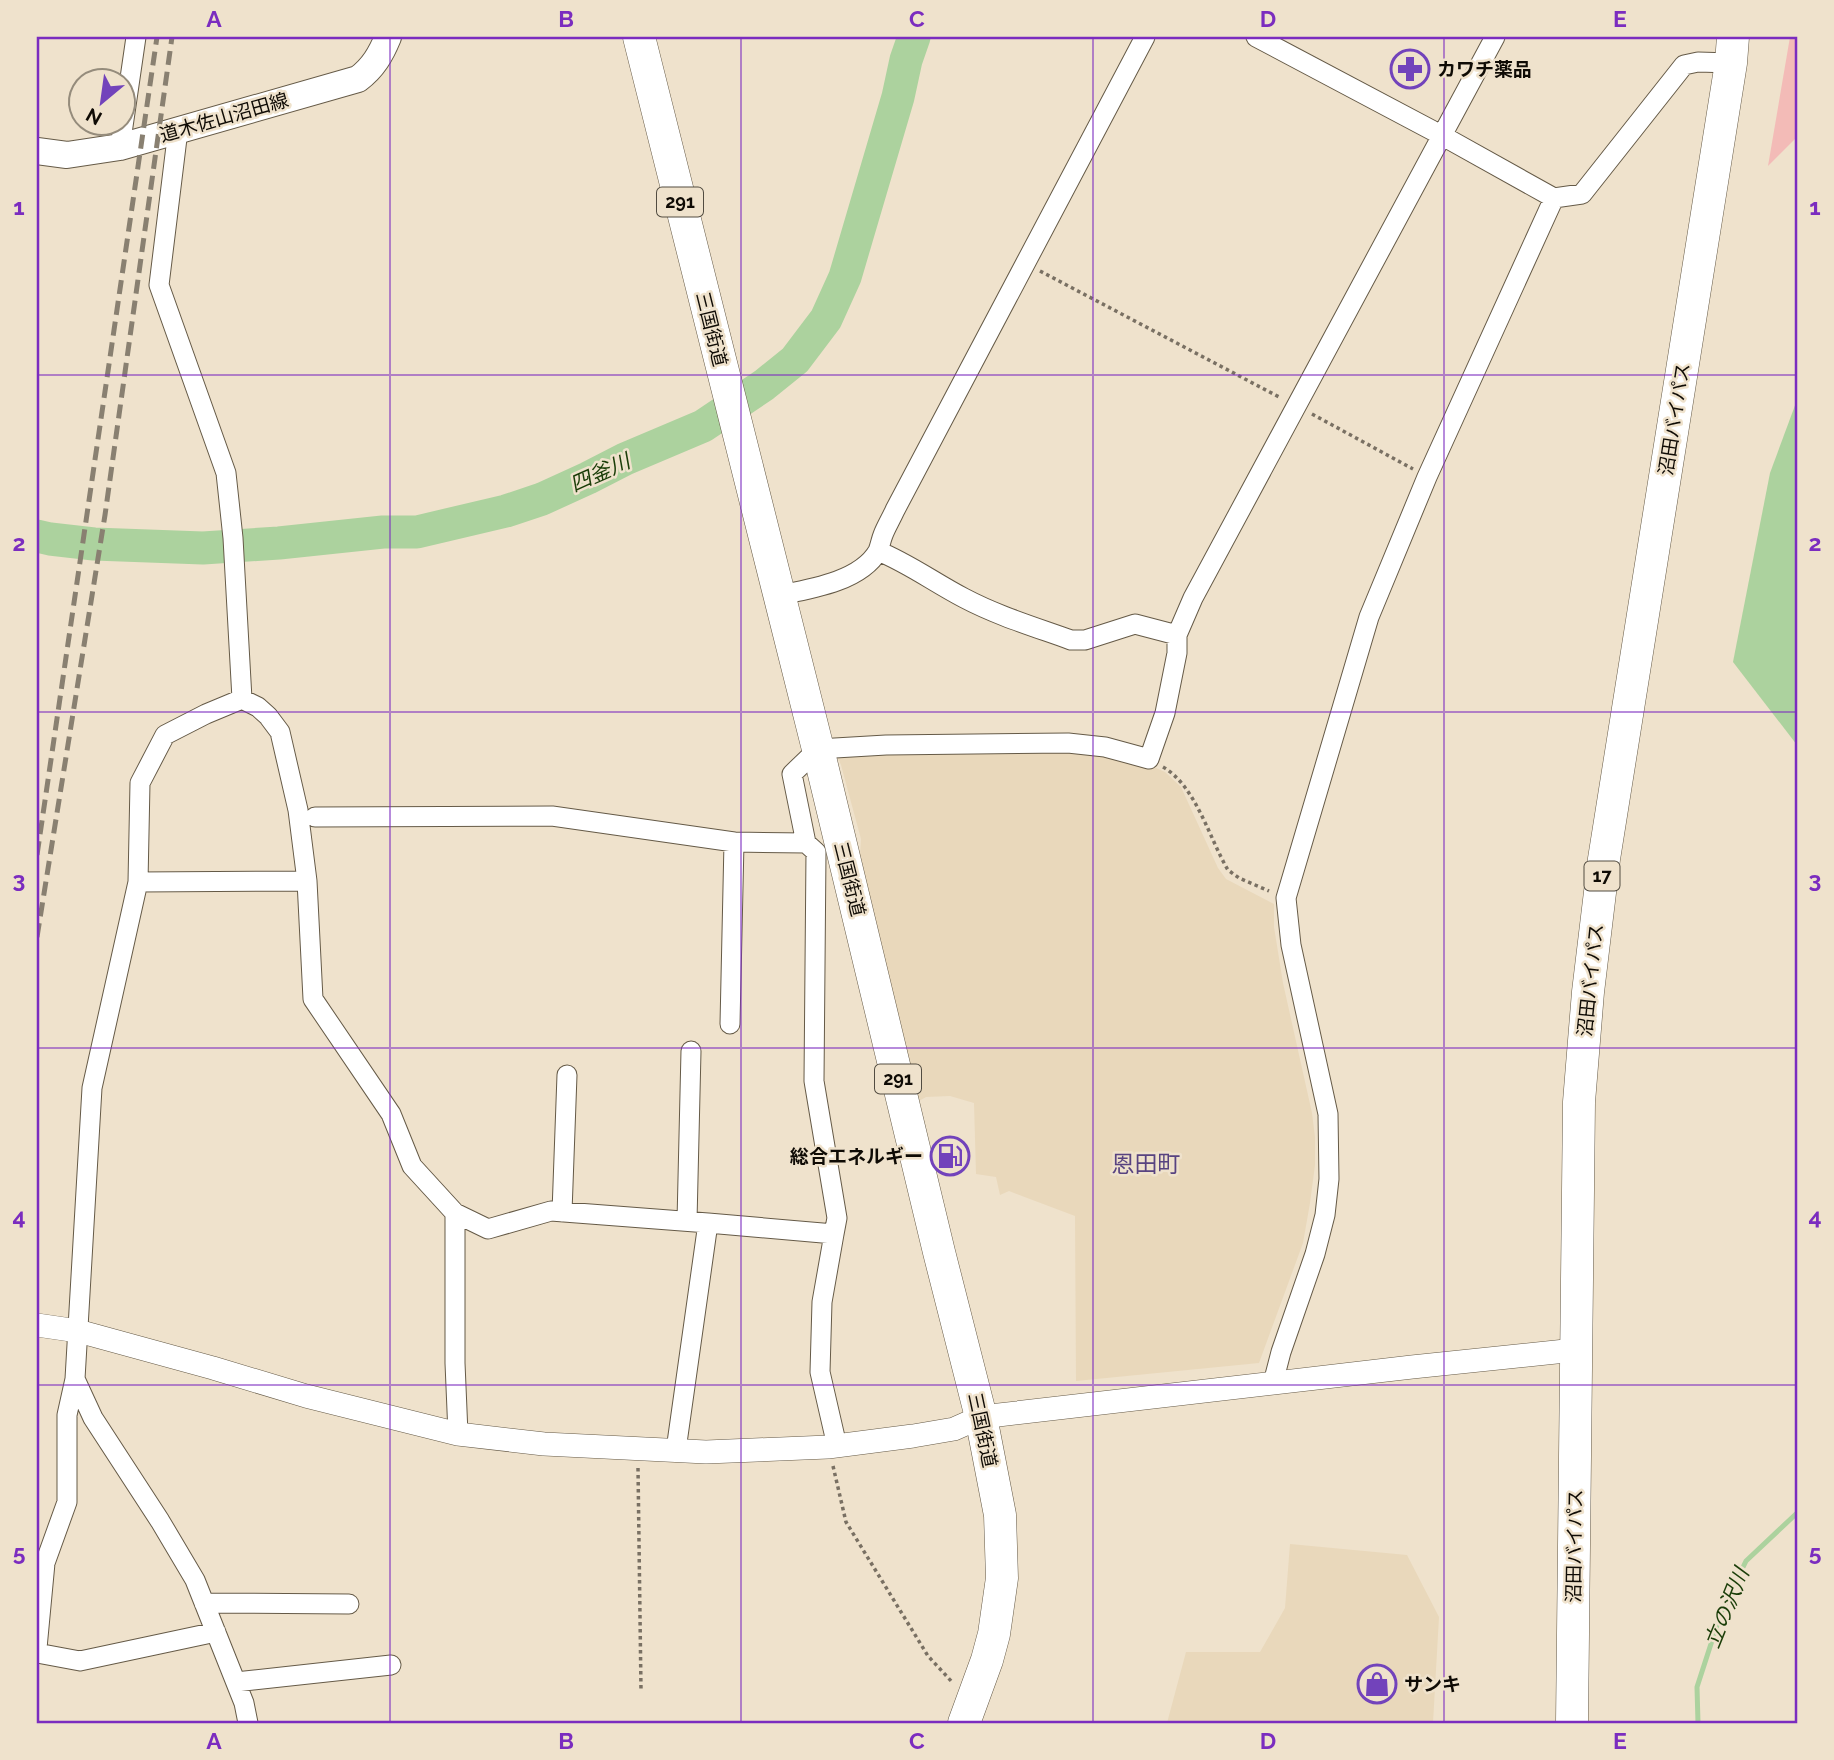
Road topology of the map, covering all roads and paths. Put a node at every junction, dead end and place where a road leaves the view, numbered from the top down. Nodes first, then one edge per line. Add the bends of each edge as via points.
1 (136, 37) edge
2 (388, 37) edge
3 (639, 37) edge
4 (1145, 37) edge
5 (1256, 37) edge
6 (1495, 37) edge
7 (1732, 50) edge
8 (178, 130) junction
9 (1441, 135) junction
10 (120, 146) junction
11 (37, 151) edge
12 (1554, 198) junction
13 (1026, 264) junction
14 (1296, 406) junction
15 (1427, 477) junction
16 (878, 551) junction
17 (780, 595) junction
18 (1177, 635) junction
19 (242, 699) junction
20 (818, 749) junction
21 (1149, 759) junction
22 (315, 817) dead end
23 (734, 842) junction
24 (806, 843) junction
25 (307, 881) junction
26 (138, 883) junction
27 (1286, 898) junction
28 (730, 1024) dead end
29 (691, 1051) dead end
30 (567, 1075) dead end
31 (562, 1212) junction
32 (455, 1213) junction
33 (687, 1221) junction
34 (708, 1223) junction
35 (834, 1234) junction
36 (37, 1325) edge
37 (78, 1331) junction
38 (1575, 1350) junction
39 (75, 1379) junction
40 (1273, 1383) junction
41 (981, 1416) junction
42 (458, 1434) junction
43 (833, 1447) junction
44 (637, 1448) junction
45 (676, 1450) junction
46 (204, 1603) junction
47 (349, 1604) dead end
48 (216, 1632) junction
49 (37, 1651) edge
50 (391, 1665) dead end
51 (236, 1682) junction
52 (954, 1684) dead end
53 (641, 1690) dead end
54 (248, 1723) edge
55 (964, 1723) edge
56 (1572, 1723) edge

1 - 10 street
2 - 8 main road, 道木佐山沼田線 via 370,71 358,79
3 - 17 highway, 三国街道 / 291
4 - 13 street
5 - 9 street
6 - 9 street
7 - 12 street via 1684,65 1582,194
7 - 38 highway, 沼田バイパス / 17 via 1606,845 1589,979 1579,1102
8 - 10 main road, 道木佐山沼田線
8 - 19 street via 159,285 226,473
9 - 12 street
9 - 14 street
10 - 11 main road, 道木佐山沼田線 via 67,155
12 - 15 street
13 - 14 path
13 - 16 street via 895,510
14 - 15 path
14 - 18 street via 1192,598
15 - 27 street via 1369,617
16 - 17 street via 867,565 841,580
16 - 18 street via 986,609 1071,640 1135,624
17 - 20 highway, 三国街道 / 291
18 - 21 street via 1165,713
19 - 25 street via 258,706 280,733 298,810
19 - 26 street via 165,735 141,783
20 - 21 street via 1068,743
20 - 24 street via 792,774
20 - 41 highway, 三国街道 / 291
21 - 27 path via 1183,784 1228,870
22 - 23 street via 552,816
23 - 24 street
23 - 28 street
24 - 35 street via 816,852 814,1081 837,1218
25 - 26 street
25 - 32 street via 313,999 391,1114 412,1166
26 - 37 street via 92,1088
27 - 40 street via 1291,945 1328,1114 1329,1179 1315,1254
29 - 33 street
30 - 31 street
31 - 32 street via 488,1229
31 - 33 street
32 - 42 street
33 - 34 street
34 - 35 street
34 - 45 street
35 - 43 street via 822,1302 820,1373
36 - 37 street
37 - 39 street
37 - 42 street
38 - 40 street
38 - 56 highway, 沼田バイパス / 17
39 - 46 street via 93,1419 160,1521
39 - 49 street via 66,1415 66,1502 45,1563
40 - 41 street
41 - 43 street via 954,1429
41 - 55 highway, 三国街道 / 291 via 1000,1515 1002,1578 988,1660
42 - 44 street
43 - 45 street
43 - 52 path via 846,1522 928,1656
44 - 45 street
44 - 53 path
46 - 47 street
46 - 48 street
48 - 49 street via 80,1661
48 - 51 street
50 - 51 street
51 - 54 street

